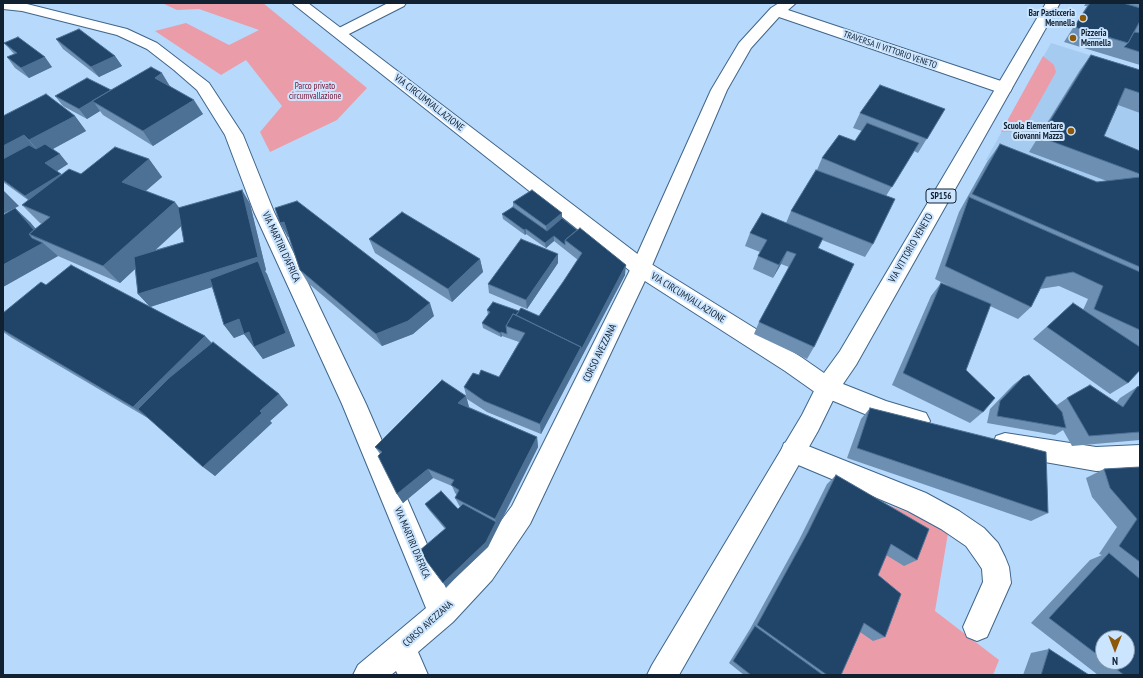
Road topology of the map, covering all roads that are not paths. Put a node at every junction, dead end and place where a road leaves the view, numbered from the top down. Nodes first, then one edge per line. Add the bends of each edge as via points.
1 (299, 3) edge
2 (400, 3) edge
3 (1053, 3) edge
4 (18, 5) edge
5 (783, 7) edge
6 (3, 16) edge
7 (340, 33) junction
8 (1004, 88) junction
9 (641, 268) junction
10 (827, 388) junction
11 (942, 428) edge
12 (985, 440) edge
13 (793, 451) junction
14 (1140, 457) edge
15 (444, 612) junction
16 (978, 628) dead end
17 (402, 648) junction
18 (368, 675) edge
19 (413, 675) edge
20 (662, 675) edge

1 - 7 street, VIA CIRCUMVALLAZIONE
2 - 7 street
3 - 8 street, VIA VITTORIO VENETO / SP156
4 - 6 street
4 - 15 street, VIA MARTIRI D'AFRICA via 122,32 152,46 203,87 234,135 264,212 354,404 430,585
5 - 8 street, TRAVERSA II VITTORIO VENETO
5 - 9 street, CORSO AVEZZANA via 744,46 719,90
7 - 9 street, VIA CIRCUMVALLAZIONE
8 - 10 street, VIA VITTORIO VENETO / SP156 via 848,358
9 - 10 street, VIA CIRCUMVALLAZIONE
9 - 15 street, CORSO AVEZZANA via 521,515 482,570
10 - 11 street, VIA CIRCUMVALLAZIONE via 884,411
10 - 13 street, SP156
12 - 14 street via 1096,459
13 - 16 street via 917,502 975,537 995,567 997,583
13 - 20 street, SP156
15 - 17 street, CORSO AVEZZANA
17 - 18 street, CORSO AVEZZANA
17 - 19 street

